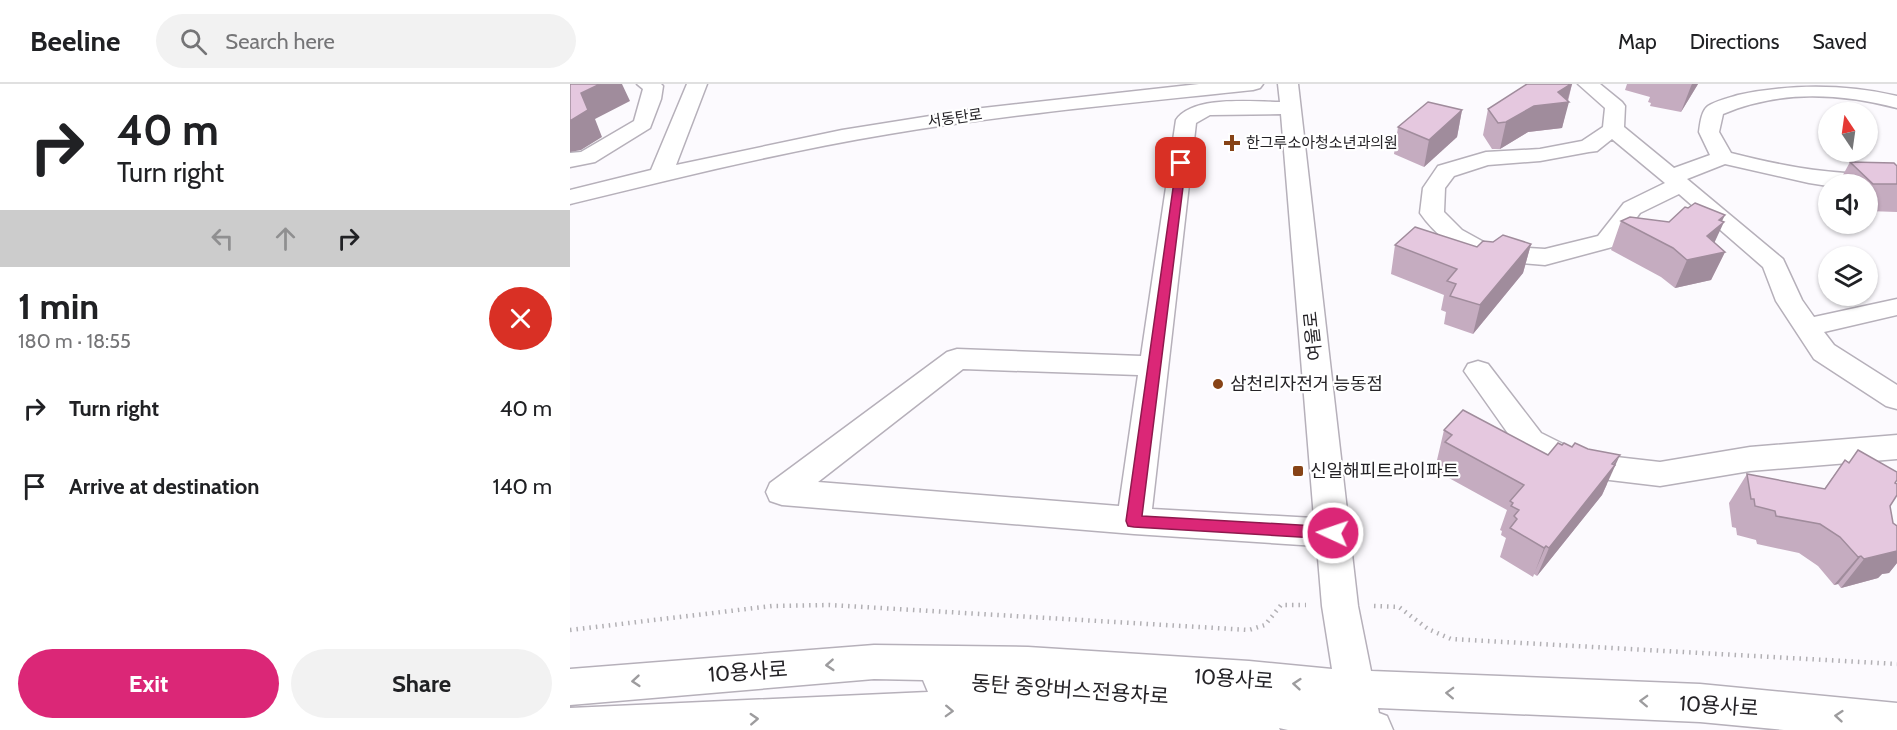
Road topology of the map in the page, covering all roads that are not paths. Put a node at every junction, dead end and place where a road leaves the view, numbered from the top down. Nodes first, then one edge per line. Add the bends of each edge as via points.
1 (647, 84) edge
2 (697, 84) edge
3 (1253, 84) edge
4 (1588, 84) edge
5 (1290, 96) edge
6 (1897, 102) edge
7 (1613, 129) junction
8 (1722, 157) junction
9 (570, 160) edge
10 (661, 174) junction
11 (1897, 180) edge
12 (1675, 181) junction
13 (570, 197) edge
14 (1897, 307) edge
15 (1807, 327) junction
16 (1154, 366) junction
17 (1478, 371) dead end
18 (1897, 399) edge
19 (1897, 447) edge
20 (1134, 521) junction
21 (1333, 533) junction
22 (874, 662) junction
23 (570, 687) edge
24 (1355, 689) junction
25 (1897, 722) edge
26 (570, 727) edge
27 (1366, 729) edge
28 (1260, 730) edge

1 - 9 street via 653,86 643,124 587,157
2 - 10 street
3 - 10 street, 서동탄로 via 933,121
4 - 7 street via 1615,106
5 - 16 street via 1206,109 1186,120
5 - 21 street, 여울로
6 - 8 street via 1804,86 1735,98 1714,111 1709,132
7 - 12 street
7 - 12 street via 1590,146 1486,159 1446,171 1434,188 1432,213 1453,235 1486,253 1545,257 1607,241 1632,208
8 - 11 street via 1807,178 1871,183
8 - 12 street
10 - 13 street, 서동탄로
12 - 15 street via 1773,264 1789,301
14 - 15 street
15 - 18 street via 1824,352
16 - 20 street
16 - 20 street via 957,359 782,492
17 - 19 street via 1530,441 1576,464 1660,474 1750,459
20 - 21 street
21 - 24 street, 여울로
22 -> 23 street, 10용사로
24 -> 22 street, 10용사로 via 1028,665
22 - 27 street, 동탄 중앙버스전용차로 via 963,684 1248,702
25 -> 24 street, 10용사로 via 1700,703
24 - 27 street, 여울로
26 -> 28 street, 동탄 중앙버스전용차로 via 942,710

